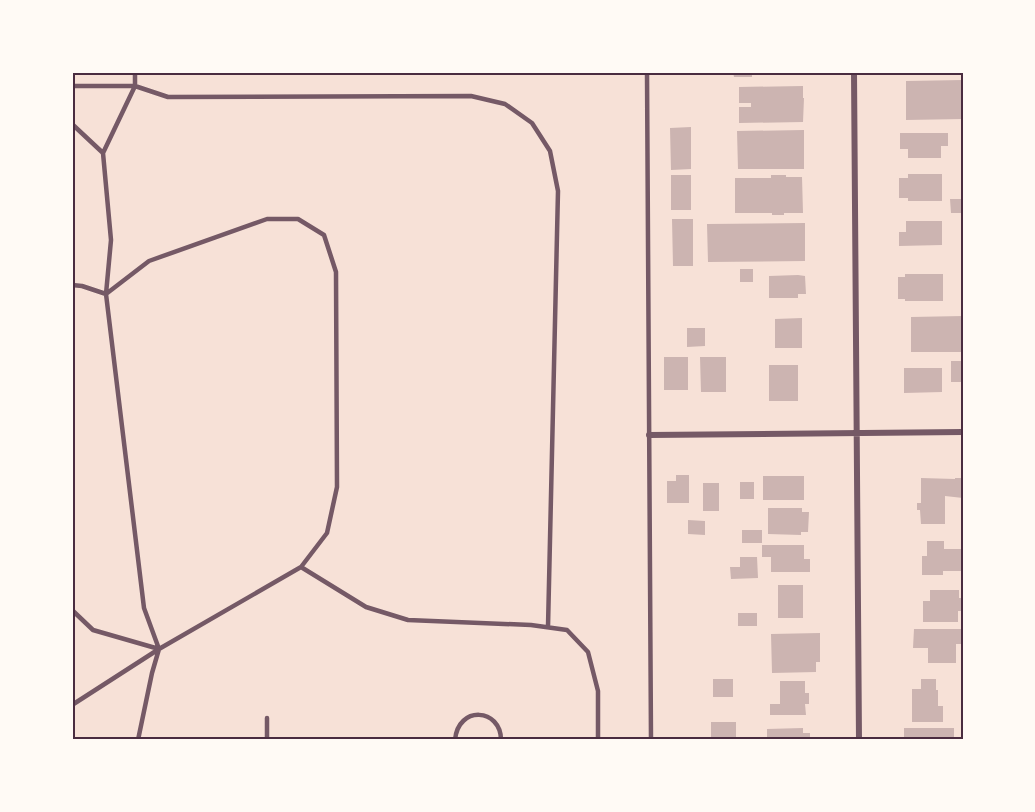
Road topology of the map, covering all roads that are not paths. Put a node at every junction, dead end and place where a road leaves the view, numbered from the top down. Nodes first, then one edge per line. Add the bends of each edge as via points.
1 (135, 72) edge
2 (647, 72) edge
3 (854, 72) edge
4 (72, 86) edge
5 (135, 86) junction
6 (72, 124) edge
7 (103, 153) junction
8 (72, 285) edge
9 (106, 294) junction
10 (963, 432) edge
11 (856, 433) junction
12 (649, 435) junction
13 (301, 567) junction
14 (72, 610) edge
15 (548, 627) junction
16 (159, 649) junction
17 (72, 705) edge
18 (267, 718) dead end
19 (138, 740) edge
20 (267, 740) edge
21 (455, 740) edge
22 (501, 740) edge
23 (598, 740) edge
24 (651, 740) edge
25 (859, 740) edge

1 - 5 lane
2 - 12 lane
3 - 11 street
4 - 5 lane
5 - 7 lane
5 - 15 lane via 168,97 471,96 505,104 532,123 550,151 558,190
6 - 7 lane
7 - 9 lane via 111,240
8 - 9 lane
9 - 13 lane via 149,261 267,219 298,219 324,235 336,272 338,487 327,533
9 - 16 lane via 144,608
10 - 11 street
11 - 12 street
11 - 25 street
12 - 24 lane
13 - 15 lane via 366,607 408,620
13 - 16 lane
14 - 16 lane via 93,630
15 - 23 lane via 567,630 588,652 598,691
16 - 17 lane
16 - 19 lane
18 - 20 lane
21 - 22 lane via 460,722 476,714 495,721

